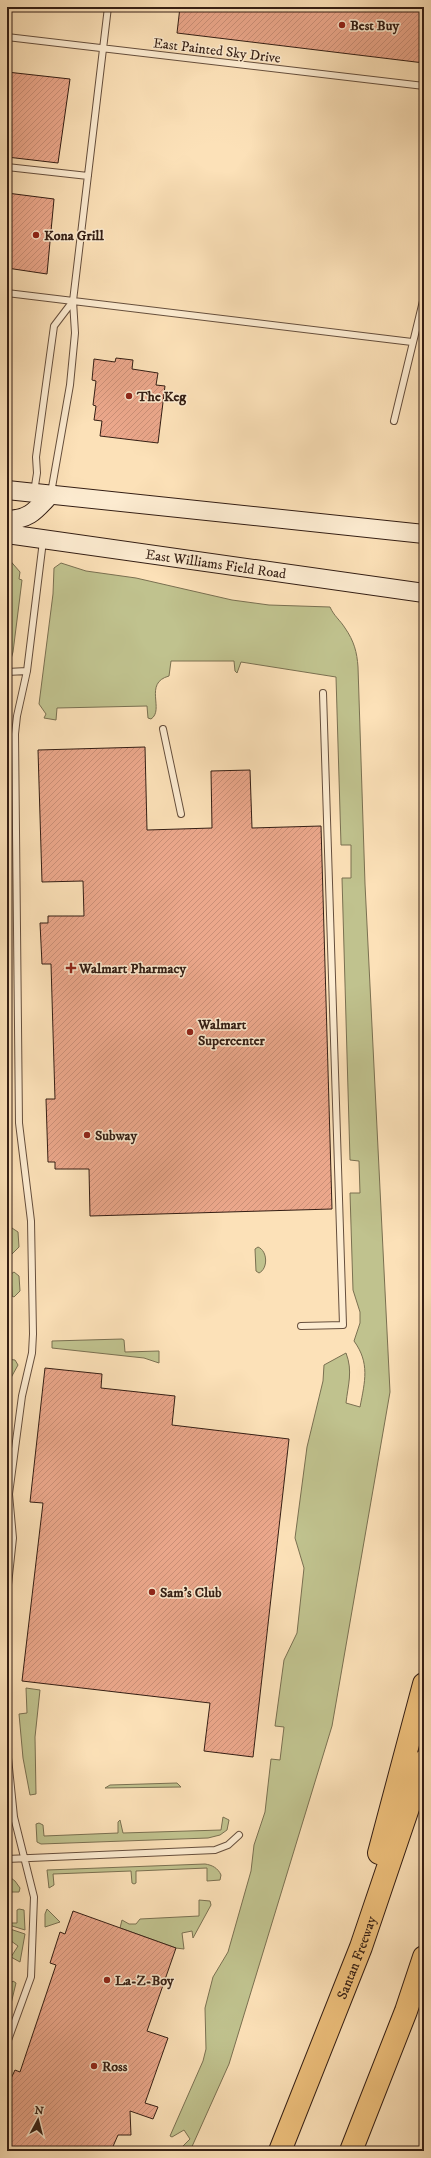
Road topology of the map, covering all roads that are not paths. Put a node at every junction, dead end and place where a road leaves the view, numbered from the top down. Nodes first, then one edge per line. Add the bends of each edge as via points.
1 (108, 7) edge
2 (7, 37) edge
3 (103, 48) junction
4 (424, 86) edge
5 (7, 167) edge
6 (88, 176) junction
7 (7, 293) edge
8 (424, 297) edge
9 (73, 301) junction
10 (412, 342) junction
11 (394, 421) dead end
12 (7, 490) edge
13 (42, 494) junction
14 (7, 520) edge
15 (7, 534) edge
16 (424, 534) edge
17 (43, 538) junction
18 (424, 593) edge
19 (27, 671) junction
20 (7, 672) edge
21 (323, 693) dead end
22 (164, 729) dead end
23 (181, 814) dead end
24 (301, 1326) dead end
25 (7, 1594) edge
26 (424, 1684) edge
27 (7, 1748) edge
28 (424, 1761) edge
29 (239, 1835) dead end
30 (23, 1858) junction
31 (7, 1859) edge
32 (360, 1947) junction
33 (424, 1956) edge
34 (7, 2043) edge
35 (280, 2151) edge
36 (350, 2151) edge

1 - 3 lane
2 - 3 lane, East Painted Sky Drive
3 - 4 lane, East Painted Sky Drive
3 - 6 lane
5 - 6 lane
6 - 9 lane
7 - 9 lane
8 - 10 lane
9 - 10 lane
9 - 13 lane via 75,333 70,385
9 - 13 lane via 54,326 36,457
10 - 11 lane
12 - 13 main road
13 - 14 main road via 31,515
13 - 16 main road
15 - 17 main road, East Williams Field Road
17 - 18 main road, East Williams Field Road
17 - 19 lane
19 - 20 lane
19 - 25 lane via 15,734 16,997 19,1123 31,1221 33,1334 9,1494 13,1538
21 - 24 lane via 343,1324
22 - 23 lane
26 - 32 highway via 381,1845
27 - 30 lane via 14,1817
28 - 32 highway, Santan Freeway
29 - 30 lane via 228,1845 208,1850
30 - 31 lane
30 - 34 lane via 34,1898 31,1977
32 - 35 highway, Santan Freeway
33 - 36 highway via 406,2011

